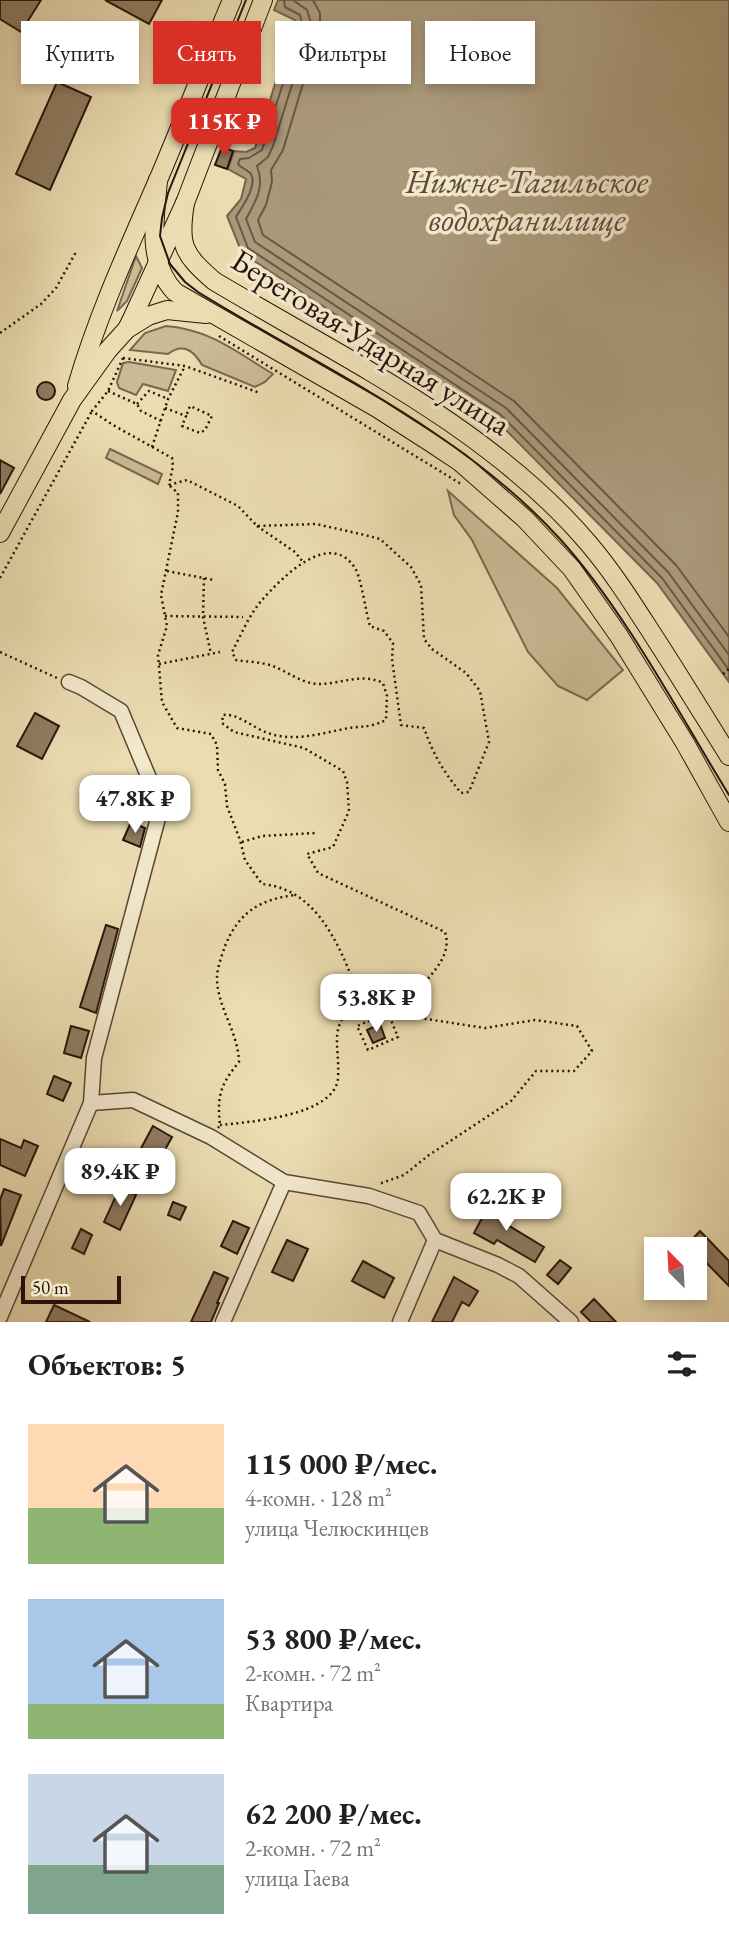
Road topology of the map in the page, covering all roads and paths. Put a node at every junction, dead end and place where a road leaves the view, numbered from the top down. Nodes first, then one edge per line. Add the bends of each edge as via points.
1 (232, 0) edge
2 (262, 0) edge
3 (158, 180) junction
4 (185, 204) junction
5 (76, 253) dead end
6 (158, 266) junction
7 (211, 323) junction
8 (127, 328) junction
9 (0, 333) edge
10 (119, 353) junction
11 (184, 366) junction
12 (108, 391) junction
13 (260, 393) dead end
14 (168, 399) junction
15 (72, 400) junction
16 (137, 404) junction
17 (165, 408) junction
18 (92, 411) junction
19 (186, 416) junction
20 (161, 421) junction
21 (152, 447) junction
22 (169, 485) junction
23 (471, 491) dead end
24 (257, 526) junction
25 (0, 533) edge
26 (303, 562) junction
27 (167, 571) junction
28 (0, 578) edge
29 (204, 578) junction
30 (214, 580) dead end
31 (165, 616) junction
32 (203, 617) junction
33 (243, 617) dead end
34 (0, 652) edge
35 (220, 652) dead end
36 (211, 654) junction
37 (159, 664) junction
38 (729, 669) edge
39 (723, 674) dead end
40 (69, 682) joint
41 (729, 756) edge
42 (729, 822) edge
43 (315, 833) dead end
44 (241, 842) junction
45 (296, 895) junction
46 (360, 999) junction
47 (369, 1021) junction
48 (91, 1102) junction
49 (215, 1131) junction
50 (285, 1182) junction
51 (349, 1193) junction
52 (435, 1240) junction
53 (0, 1317) edge
54 (223, 1322) edge
55 (400, 1322) edge
56 (571, 1322) edge

1 - 3 main road
2 - 4 main road
3 - 6 main road, Береговая-Ударная улица via 153,232
3 - 15 main road via 91,337
4 - 6 main road
4 - 41 main road, Береговая-Ударная улица via 181,226 190,260 214,281 459,427 561,514 629,597
5 - 9 path via 41,304
6 - 7 main road, Береговая-Ударная улица via 175,292
6 - 8 main road
7 - 8 main road, Береговая-Ударная улица via 167,310
7 - 23 path
7 - 42 main road, Береговая-Ударная улица via 377,408 460,462 525,519 572,569 619,636
8 - 10 main road
10 - 11 path
10 - 12 path
10 - 15 main road
11 - 13 path
11 - 14 path
12 - 16 path
12 - 18 path
14 - 16 path via 149,391
14 - 17 path
15 - 25 main road
16 - 20 path
17 - 19 path
17 - 20 path
18 - 21 path
18 - 28 path
19 - 19 path via 182,426 200,433 212,416 190,406
20 - 21 path
21 - 22 path via 172,458
22 - 24 path via 187,480 238,506
22 - 27 path via 178,493 178,512
24 - 26 path
24 - 26 path via 316,524 365,535 380,539 411,567 421,585 424,639 466,673 480,691 489,742 469,792 461,793 443,772 424,728 401,725 393,643 384,631 370,626 356,569 333,554 321,553
26 - 51 path via 261,601 232,652 236,660 274,666 295,678 320,684 375,679 383,683 387,696 386,720 369,728 303,737 268,733 231,714 223,715 222,723 234,732 304,748 343,771 349,811 333,847 306,854 318,873 445,932 446,951 410,1002 420,1018 485,1028 535,1020 578,1026 592,1051 574,1071 536,1071 511,1101 404,1175
27 - 29 path
27 - 31 path via 161,595
29 - 30 path
29 - 32 path
31 - 32 path
31 - 37 path
32 - 33 path
32 - 36 path
34 - 40 path
35 - 36 path
36 - 37 path
37 - 44 path via 162,702 177,728 211,734 217,746 218,770
38 - 39 path
40 - 48 street via 121,711 154,790 158,818 94,1058
43 - 44 path
44 - 45 path via 245,860 262,884 280,886
45 - 46 path via 321,916
45 - 49 path via 273,898 254,908 233,927 222,955 217,978 239,1044 239,1062 225,1079
46 - 47 path
46 - 49 path via 338,1026 338,1080 331,1094 306,1109
47 - 47 path via 388,1013 398,1037 368,1050 358,1026
48 - 49 street via 133,1100
48 - 53 street
49 - 50 street
50 - 51 street
50 - 54 street
51 - 52 street via 419,1213
52 - 55 street
52 - 56 street via 519,1276

